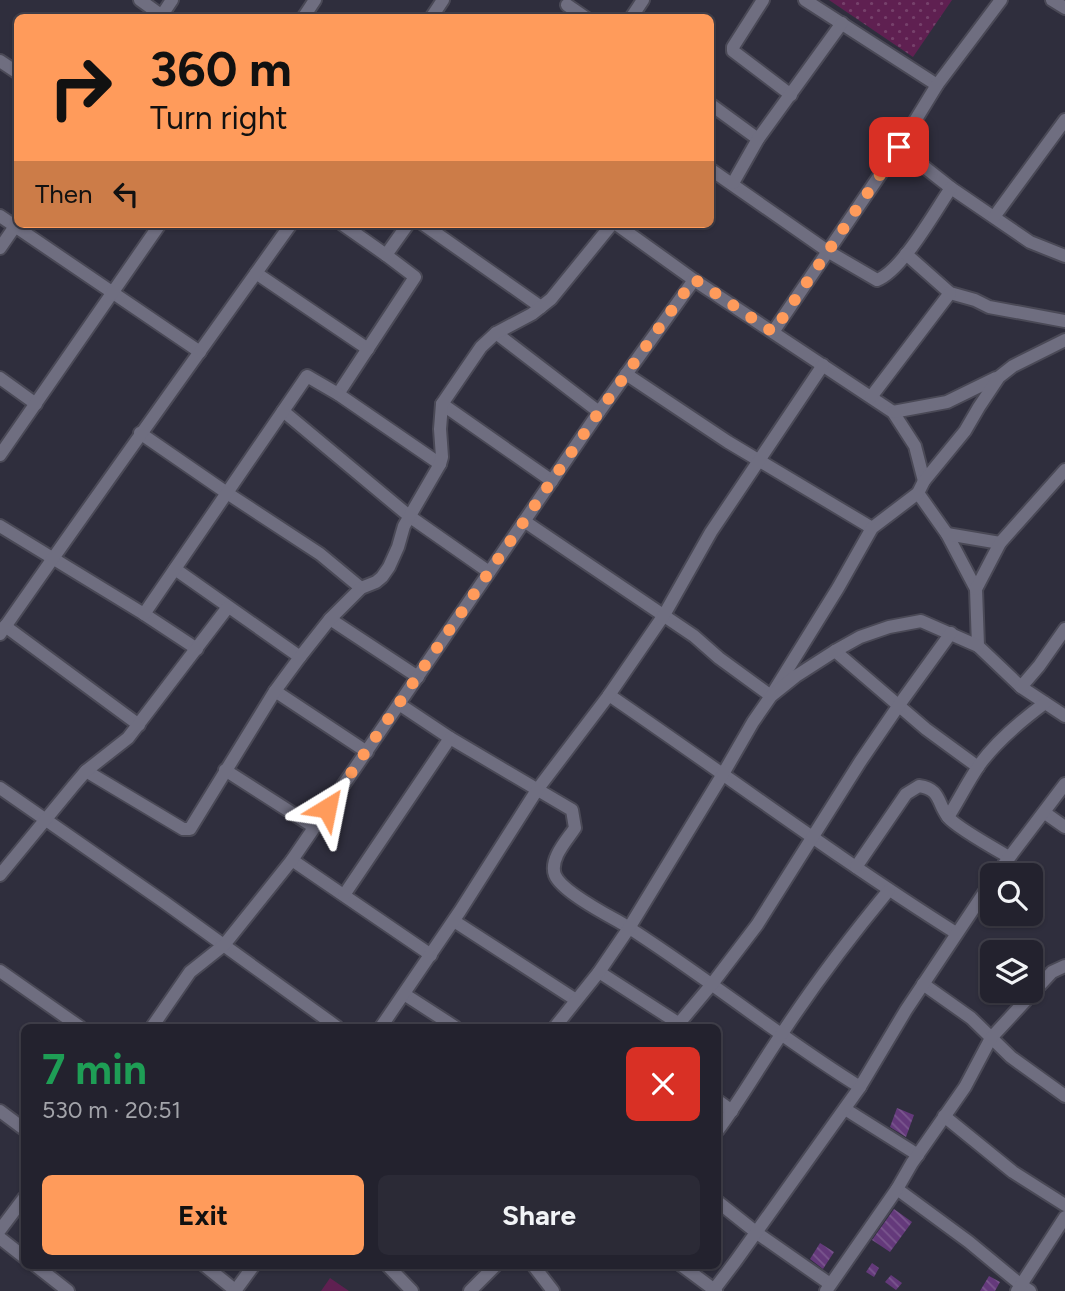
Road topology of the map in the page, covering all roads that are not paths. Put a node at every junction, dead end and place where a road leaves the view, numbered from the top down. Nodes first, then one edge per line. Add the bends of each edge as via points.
1 (140, 0) edge
2 (763, 0) edge
3 (806, 0) edge
4 (1001, 0) edge
5 (1052, 0) edge
6 (1065, 8) edge
7 (158, 14) edge
8 (842, 23) junction
9 (937, 85) junction
10 (791, 94) junction
11 (714, 107) edge
12 (1063, 127) edge
13 (758, 139) junction
14 (899, 147) junction
15 (714, 171) edge
16 (733, 183) junction
17 (951, 188) junction
18 (994, 217) junction
19 (14, 227) edge
20 (22, 228) edge
21 (157, 228) edge
22 (288, 228) edge
23 (348, 228) edge
24 (405, 228) edge
25 (429, 228) edge
26 (611, 228) edge
27 (620, 228) edge
28 (0, 248) edge
29 (829, 252) junction
30 (1064, 253) edge
31 (386, 254) junction
32 (906, 254) junction
33 (256, 273) junction
34 (694, 279) junction
35 (113, 293) junction
36 (950, 293) junction
37 (541, 307) junction
38 (1065, 321) edge
39 (773, 332) junction
40 (496, 333) junction
41 (1065, 340) edge
42 (368, 349) junction
43 (200, 352) junction
44 (823, 365) junction
45 (626, 374) junction
46 (999, 377) junction
47 (0, 378) edge
48 (338, 394) junction
49 (871, 397) junction
50 (36, 404) junction
51 (442, 404) junction
52 (283, 411) junction
53 (599, 412) junction
54 (893, 412) junction
55 (141, 433) junction
56 (0, 455) edge
57 (760, 461) junction
58 (440, 464) junction
59 (1065, 470) edge
60 (552, 481) junction
61 (921, 487) junction
62 (227, 493) junction
63 (409, 516) junction
64 (524, 521) junction
65 (0, 526) edge
66 (872, 528) junction
67 (947, 534) junction
68 (1000, 543) junction
69 (52, 559) junction
70 (175, 569) junction
71 (489, 572) junction
72 (361, 588) junction
73 (976, 589) junction
74 (228, 607) junction
75 (144, 614) junction
76 (664, 615) junction
77 (330, 619) junction
78 (1065, 629) edge
79 (3, 630) edge
80 (951, 633) junction
81 (978, 646) junction
82 (197, 649) junction
83 (835, 652) junction
84 (300, 657) junction
85 (418, 677) junction
86 (1021, 687) junction
87 (275, 691) junction
88 (609, 695) junction
89 (771, 696) junction
90 (1045, 703) junction
91 (399, 704) junction
92 (899, 705) junction
93 (1065, 716) edge
94 (139, 725) junction
95 (450, 737) junction
96 (367, 752) junction
97 (978, 767) junction
98 (225, 770) junction
99 (86, 771) junction
100 (723, 774) junction
101 (1065, 784) edge
102 (0, 788) edge
103 (537, 790) junction
104 (1045, 813) junction
105 (948, 817) junction
106 (45, 818) junction
107 (314, 827) junction
108 (1065, 827) edge
109 (813, 838) junction
110 (1009, 857) junction
111 (292, 860) junction
112 (1005, 863) edge
113 (856, 867) junction
114 (0, 875) edge
115 (889, 890) junction
116 (344, 895) junction
117 (980, 898) edge
118 (454, 920) junction
119 (629, 928) junction
120 (956, 933) junction
121 (224, 945) junction
122 (431, 955) junction
123 (1065, 966) edge
124 (0, 971) edge
125 (599, 972) junction
126 (1052, 972) junction
127 (1065, 981) edge
128 (923, 984) junction
129 (712, 985) junction
130 (404, 994) junction
131 (576, 1000) junction
132 (76, 1024) edge
133 (154, 1024) edge
134 (333, 1024) edge
135 (383, 1024) edge
136 (450, 1024) edge
137 (557, 1024) edge
138 (676, 1024) edge
139 (678, 1024) edge
140 (782, 1033) junction
141 (991, 1038) junction
142 (860, 1087) junction
143 (1065, 1096) edge
144 (721, 1103) edge
145 (845, 1109) junction
146 (0, 1111) edge
147 (732, 1111) junction
148 (944, 1116) junction
149 (721, 1126) edge
150 (21, 1127) edge
151 (918, 1155) junction
152 (897, 1189) junction
153 (21, 1202) edge
154 (721, 1204) edge
155 (1065, 1205) edge
156 (1065, 1217) edge
157 (0, 1230) edge
158 (757, 1233) junction
159 (0, 1238) edge
160 (21, 1255) edge
161 (40, 1269) edge
162 (209, 1269) edge
163 (251, 1269) edge
164 (391, 1269) edge
165 (492, 1269) edge
166 (536, 1269) edge
167 (686, 1269) edge
168 (828, 1287) edge
169 (1022, 1289) edge
170 (68, 1291) edge
171 (236, 1291) edge
172 (412, 1291) edge
173 (470, 1291) edge
174 (553, 1291) edge
175 (714, 1291) edge

1 - 7 street
2 - 10 street via 732,50
3 - 8 street
4 - 9 street
5 - 6 street
8 - 9 street
8 - 10 street
9 - 14 street
10 - 13 street
11 - 13 street
12 - 18 street
13 - 16 street
14 - 17 street
14 - 29 street
15 - 16 street
16 - 29 street
17 - 18 street
17 - 32 street
18 - 30 street via 1030,242
19 - 28 street
20 - 35 street
21 - 35 street
22 - 33 street
23 - 31 street
24 - 31 street
25 - 37 street
26 - 37 street
27 - 34 street
29 - 32 street via 877,280 893,271
29 - 39 street
31 - 42 street via 415,277
32 - 36 street
33 - 42 street
33 - 43 street
34 - 39 street
34 - 45 street
35 - 43 street
35 - 50 street
36 - 38 street via 989,307
36 - 49 street
37 - 40 street
39 - 44 street
40 - 51 street
40 - 53 street
41 - 46 street
42 - 48 street
43 - 55 street
44 - 49 street
44 - 57 street
45 - 53 street
45 - 57 street
46 - 54 street via 947,401
46 - 61 street via 965,431
47 - 50 street
48 - 52 street via 307,376
48 - 58 street
49 - 54 street
50 - 56 street
51 - 58 street
51 - 60 street
52 - 62 street
52 - 63 street
53 - 60 street
54 - 61 street via 915,446
55 - 62 street
55 - 69 street
57 - 66 street
57 - 76 street via 711,532
58 - 63 street
59 - 68 street
60 - 64 street
61 - 66 street
61 - 67 street
62 - 70 street
62 - 72 street via 320,554
63 - 71 street
63 - 72 street via 389,567 376,582
64 - 71 street
64 - 76 street
65 - 69 street
66 - 89 street
67 - 68 street
67 - 73 street
68 - 73 street
69 - 75 street
69 - 79 street
70 - 74 street
70 - 75 street
71 - 85 street
72 - 77 street
73 - 81 street
74 - 82 street
74 - 84 street
75 - 82 street
76 - 88 street
76 - 89 street
77 - 84 street
77 - 85 street
78 - 86 street
79 - 94 street
80 - 81 street
80 - 83 street via 921,621 860,637
80 - 92 street
81 - 86 street
82 - 94 street
83 - 89 street
83 - 92 street
84 - 87 street
85 - 91 street
86 - 90 street
87 - 96 street
87 - 98 street
88 - 100 street
88 - 103 street
89 - 100 street
90 - 93 street
90 - 97 street
91 - 95 street
91 - 96 street
92 - 97 street
92 - 109 street
94 - 99 street
95 - 103 street
95 - 116 street
96 - 107 street
97 - 105 street
98 - 99 street via 188,830
98 - 107 street
99 - 106 street
100 - 109 street
100 - 119 street
101 - 104 street
102 - 106 street
103 - 118 street
103 - 119 street via 572,810 575,828 555,860 554,874 562,887
104 - 108 street
104 - 110 street
105 - 110 street
105 - 113 street via 936,794 916,787 906,794
106 - 114 street
106 - 121 street
107 - 111 street
109 - 113 street
109 - 129 street
110 - 112 street
111 - 116 street
111 - 121 street
113 - 115 street
115 - 120 street
115 - 140 street
116 - 122 street
117 - 120 street
118 - 122 street
118 - 131 street
119 - 125 street
119 - 129 street
120 - 128 street
121 - 133 street via 190,972
121 - 134 street
122 - 130 street
123 - 126 street
124 - 132 street
125 - 131 street
125 - 138 street
126 - 127 street
126 - 141 street
128 - 141 street
128 - 142 street
129 - 139 street
129 - 140 street
130 - 135 street
130 - 136 street
131 - 137 street
140 - 142 street
140 - 147 street
141 - 143 street
141 - 148 street
142 - 145 street
144 - 147 street
145 - 151 street
145 - 158 street
146 - 150 street
147 - 149 street
148 - 151 street
148 - 155 street via 1013,1172
151 - 152 street
152 - 168 street
152 - 169 street via 969,1242
153 - 157 street
154 - 158 street
156 - 169 street
158 - 168 street
158 - 175 street
159 - 160 street
161 - 170 street
162 - 171 street
163 - 171 street
164 - 172 street
165 - 173 street
166 - 174 street
167 - 175 street

